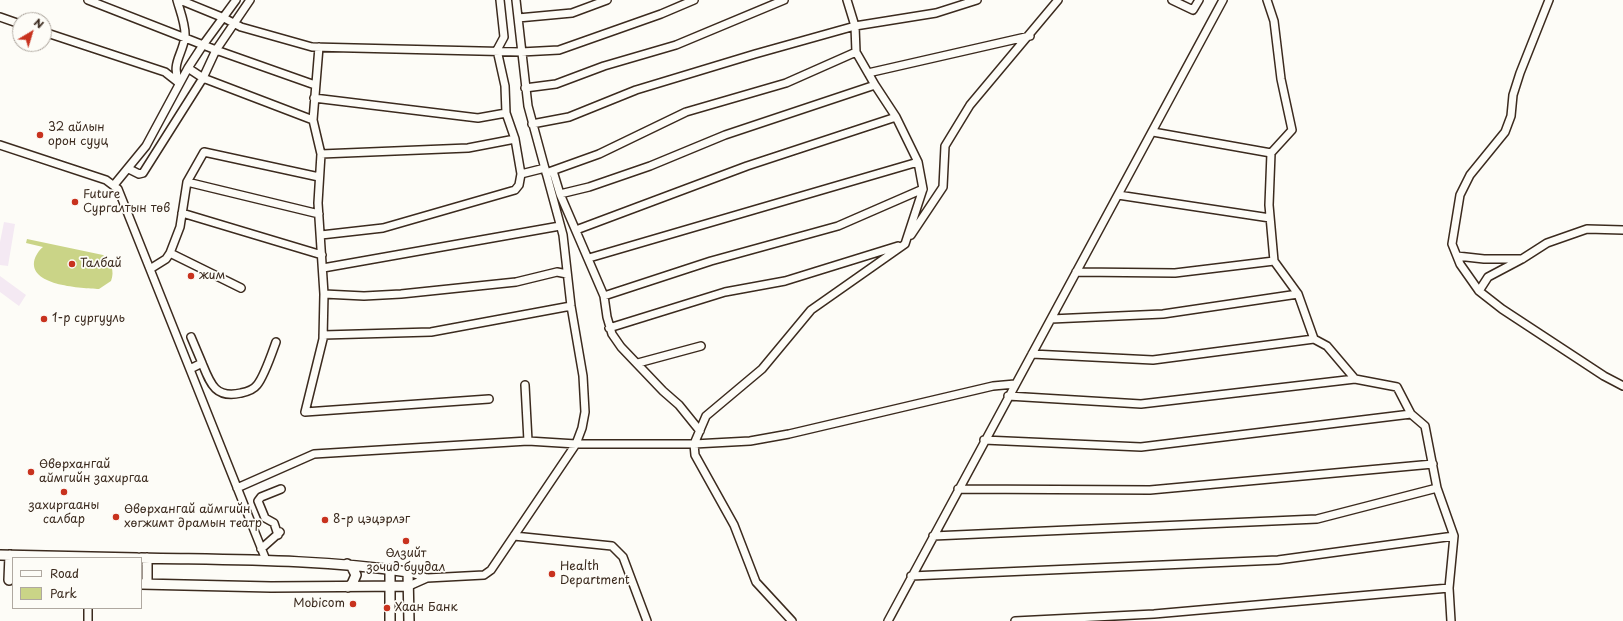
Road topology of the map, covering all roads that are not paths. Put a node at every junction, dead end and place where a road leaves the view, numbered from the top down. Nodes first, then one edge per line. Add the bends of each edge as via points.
1 (88, 0) edge
2 (178, 0) edge
3 (236, 0) edge
4 (250, 0) edge
5 (500, 0) edge
6 (516, 0) edge
7 (607, 0) edge
8 (694, 0) edge
9 (784, 0) edge
10 (847, 0) edge
11 (977, 0) edge
12 (1058, 0) edge
13 (1172, 0) edge
14 (1198, 0) edge
15 (1223, 0) edge
16 (1267, 0) edge
17 (1549, 0) edge
18 (0, 17) edge
19 (224, 18) junction
20 (518, 18) junction
21 (12, 21) edge
22 (234, 23) junction
23 (855, 26) junction
24 (52, 35) edge
25 (1030, 36) junction
26 (185, 37) junction
27 (202, 44) junction
28 (319, 47) junction
29 (216, 50) junction
30 (497, 50) junction
31 (521, 52) junction
32 (856, 52) junction
33 (188, 68) junction
34 (868, 73) junction
35 (203, 78) junction
36 (179, 83) junction
37 (315, 85) junction
38 (875, 85) junction
39 (525, 88) junction
40 (314, 98) junction
41 (506, 113) junction
42 (896, 116) junction
43 (313, 120) junction
44 (532, 124) junction
45 (1152, 132) junction
46 (515, 140) junction
47 (0, 145) edge
48 (1271, 153) junction
49 (322, 154) junction
50 (918, 162) junction
51 (129, 169) junction
52 (548, 171) junction
53 (521, 174) junction
54 (319, 177) junction
55 (188, 182) junction
56 (114, 185) junction
57 (923, 189) junction
58 (560, 194) junction
59 (1118, 195) junction
60 (182, 213) junction
61 (319, 214) junction
62 (1270, 218) junction
63 (560, 226) junction
64 (576, 230) junction
65 (1623, 230) edge
66 (321, 235) junction
67 (905, 244) junction
68 (170, 252) junction
69 (322, 255) junction
70 (1457, 256) junction
71 (589, 258) junction
72 (1522, 259) junction
73 (1274, 261) junction
74 (323, 268) junction
75 (150, 269) junction
76 (1076, 272) junction
77 (567, 274) junction
78 (240, 288) dead end
79 (1479, 291) junction
80 (324, 294) junction
81 (1298, 294) junction
82 (604, 296) junction
83 (571, 306) junction
84 (1051, 319) junction
85 (610, 328) junction
86 (323, 335) junction
87 (192, 338) dead end
88 (1314, 338) junction
89 (276, 342) dead end
90 (701, 346) dead end
91 (1032, 354) junction
92 (202, 363) junction
93 (638, 363) junction
94 (190, 369) junction
95 (1355, 379) junction
96 (1015, 384) junction
97 (525, 385) dead end
98 (1623, 386) edge
99 (1008, 396) junction
100 (489, 399) dead end
101 (1411, 414) junction
102 (700, 431) junction
103 (984, 440) junction
104 (528, 441) junction
105 (576, 444) junction
106 (694, 444) junction
107 (1433, 464) junction
108 (237, 488) junction
109 (1437, 488) junction
110 (281, 489) dead end
111 (958, 490) junction
112 (514, 536) junction
113 (933, 536) junction
114 (1454, 536) junction
115 (261, 549) junction
116 (0, 554) edge
117 (10, 555) junction
118 (95, 557) edge
119 (144, 558) edge
120 (266, 560) junction
121 (347, 564) junction
122 (390, 569) junction
123 (408, 572) junction
124 (911, 576) junction
125 (427, 578) junction
126 (7, 580) edge
127 (144, 584) edge
128 (390, 586) junction
129 (409, 586) junction
130 (348, 587) junction
131 (1450, 588) junction
132 (88, 609) edge
133 (88, 621) edge
134 (390, 621) edge
135 (409, 621) edge
136 (647, 621) edge
137 (792, 621) edge
138 (888, 621) edge
139 (1015, 621) edge
140 (1451, 621) edge

1 - 26 street
2 - 19 street
2 - 26 street
3 - 19 street
4 - 22 street
5 - 30 street via 504,38
6 - 20 street
7 - 20 street via 572,13
8 - 31 street via 559,50
9 - 39 street via 676,45 604,66 556,84
10 - 23 street
11 - 23 street via 936,13
12 - 25 street
13 - 14 street via 1193,10
15 - 45 street
16 - 48 street via 1274,21 1281,79 1292,130
17 - 70 street via 1520,73 1505,132 1470,175 1460,195 1452,244
18 - 21 street
19 - 22 street
19 - 27 street
20 - 31 street
22 - 28 street
22 - 29 street
23 - 32 street
23 - 44 street via 636,90 569,117
24 - 36 street via 165,72
25 - 34 street
25 - 67 street via 970,105 945,146 943,187
26 - 27 street
26 - 36 street via 176,63 175,73
27 - 29 street
27 - 33 street
28 - 30 street
28 - 37 street
29 - 35 street
29 - 37 street
30 - 31 street
30 - 41 street via 505,86
31 - 39 street
32 - 34 street
32 - 52 street via 786,83 686,112 599,154
33 - 35 street
33 - 36 street
34 - 38 street
35 - 43 street
35 - 51 street via 143,173 139,174
36 - 51 street via 146,146
37 - 40 street
38 - 42 street
38 - 58 street via 725,136 590,187
39 - 44 street
40 - 41 street via 478,118
40 - 43 street
41 - 46 street
42 - 50 street
42 - 64 street via 746,166
43 - 49 street
44 - 52 street
45 - 48 street
45 - 59 street
46 - 49 street via 468,148
46 - 53 street
47 - 56 street via 106,180
48 - 62 street
49 - 54 street
50 - 57 street
50 - 71 street
51 - 56 street
52 - 53 street
52 - 58 street
52 - 63 street
53 - 66 street via 519,185 514,190 383,228
54 - 55 street via 204,152
54 - 61 street
55 - 60 street
55 - 61 street
56 - 75 street via 118,189
57 - 67 street
57 - 82 street via 838,226 711,261
58 - 64 street
59 - 62 street
59 - 76 street
60 - 68 street via 180,227
60 - 69 street
61 - 66 street
62 - 73 street
63 - 74 street
63 - 77 street
64 - 71 street
65 - 72 street via 1587,229 1547,243
66 - 69 street
67 - 85 street via 786,281 725,292
67 - 102 street via 811,310 762,369 706,416
68 - 75 street via 166,259
68 - 78 street
69 - 74 street
70 - 72 street
70 - 79 street
71 - 82 street
72 - 79 street via 1488,277
73 - 76 street via 1175,273
73 - 81 street
74 - 80 street
75 - 94 street
76 - 84 street
77 - 80 street via 557,272 516,282 401,294
77 - 83 street
79 - 98 street via 1502,309
80 - 86 street
81 - 84 street via 1163,314
81 - 88 street
82 - 85 street
83 - 86 street via 431,332
83 - 105 street via 583,376 584,412
84 - 91 street
85 - 93 street via 621,347
86 - 100 street via 305,412
87 - 92 street
88 - 91 street via 1153,360
88 - 95 street via 1327,346
89 - 92 street via 257,385 243,393 223,393 216,390
90 - 93 street
91 - 96 street
92 - 94 street
93 - 102 street
94 - 108 street
95 - 99 street via 1141,404
95 - 101 street via 1397,387
96 - 99 street
96 - 106 street via 993,386 789,434 750,441
97 - 104 street
99 - 103 street
101 - 103 street via 1142,447
101 - 107 street via 1425,426
102 - 106 street
103 - 111 street
104 - 105 street
104 - 108 street via 314,454
105 - 106 street
105 - 112 street
106 - 137 street via 695,455 734,525 756,582
107 - 109 street
107 - 111 street via 1150,490
108 - 115 street
109 - 113 street via 1317,519
109 - 114 street
110 - 115 street via 261,496 258,501 265,518 274,523 279,534
111 - 113 street
112 - 125 street via 491,570 484,575
112 - 136 street via 612,546 623,557
113 - 124 street
114 - 124 street via 1278,560
114 - 131 street
115 - 120 street
116 - 117 main road
117 - 118 main road
117 - 126 main road
119 - 120 main road
119 - 127 main road
120 - 121 main road
121 - 122 main road
121 - 130 main road via 356,575
122 - 123 main road
122 - 128 main road
123 - 125 street
123 - 129 main road
124 - 138 street
125 - 129 street
127 - 130 main road
128 - 129 main road
128 - 130 main road
128 - 134 main road
129 - 135 main road
131 - 139 street via 1154,614
131 - 140 street
132 - 133 street

